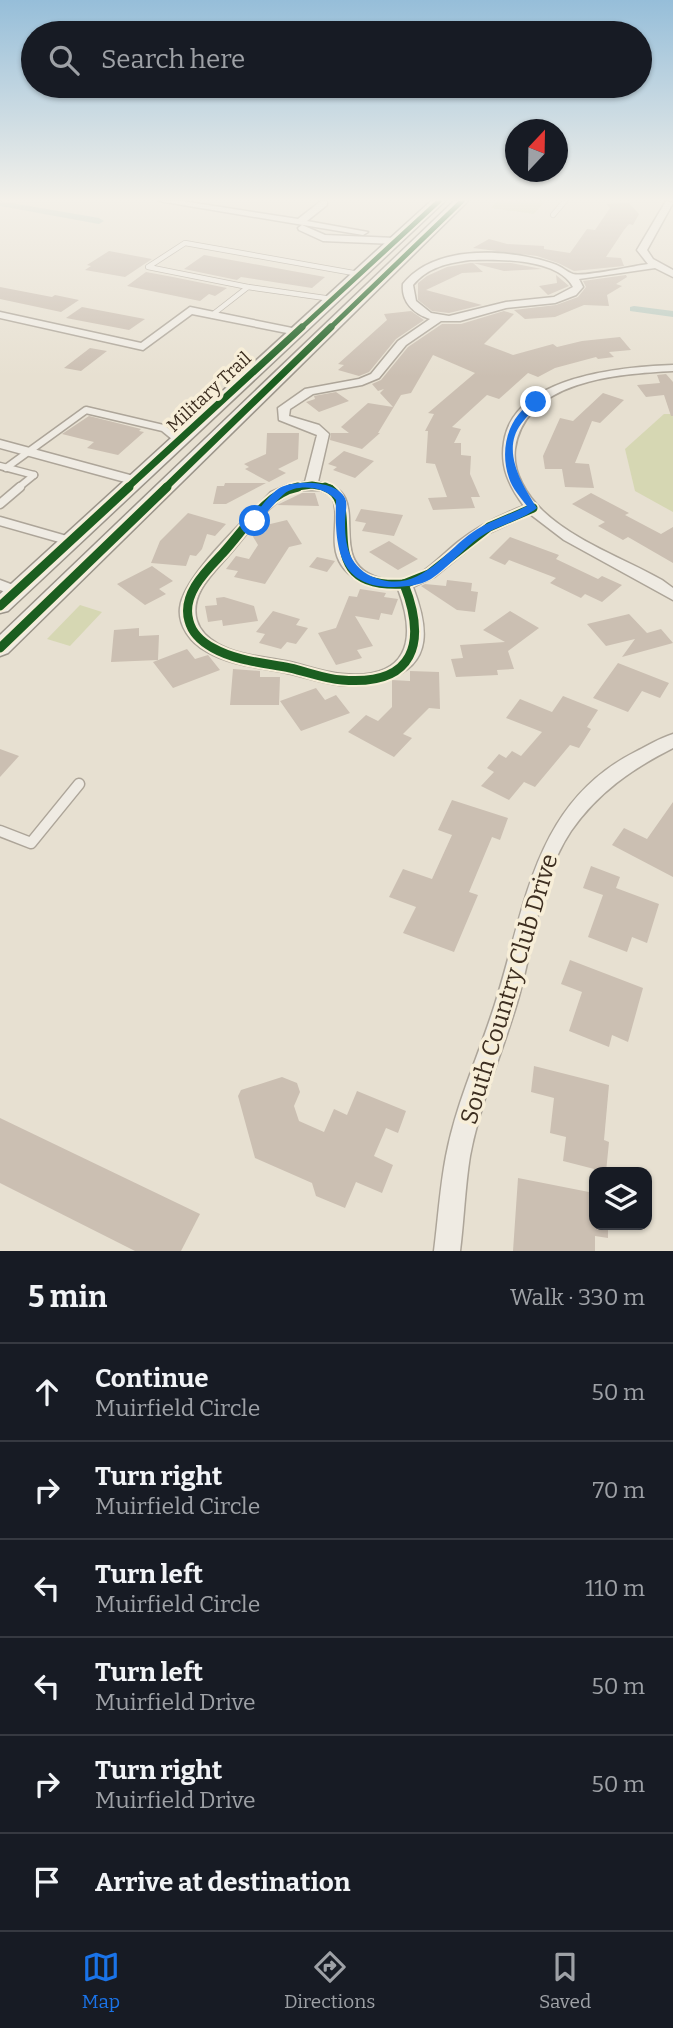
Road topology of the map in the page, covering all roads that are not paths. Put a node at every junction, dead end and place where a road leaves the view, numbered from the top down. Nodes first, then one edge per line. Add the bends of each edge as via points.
1 (160, 259) edge
2 (270, 259) edge
3 (372, 259) edge
4 (401, 259) edge
5 (459, 259) edge
6 (514, 259) edge
7 (649, 259) edge
8 (655, 265) junction
9 (673, 274) edge
10 (357, 276) junction
11 (571, 277) junction
12 (248, 286) junction
13 (332, 299) junction
14 (0, 315) edge
15 (212, 315) junction
16 (440, 317) junction
17 (297, 332) junction
18 (325, 333) junction
19 (673, 368) edge
20 (246, 410) junction
21 (179, 441) junction
22 (0, 444) edge
23 (28, 452) junction
24 (3, 467) edge
25 (136, 481) junction
26 (311, 485) junction
27 (0, 504) edge
28 (533, 508) junction
29 (0, 521) edge
30 (70, 541) junction
31 (404, 584) junction
32 (8, 588) edge
33 (673, 595) edge
34 (0, 606) edge
35 (0, 648) edge
36 (673, 740) edge
37 (79, 784) dead end
38 (0, 831) edge
39 (447, 1251) edge

1 - 12 lane via 148,267
2 - 10 lane
3 - 10 main road, Military Trail
4 - 18 main road, Military Trail
5 - 16 street via 418,273 407,290 417,308
6 - 11 street via 550,266
7 - 8 street
8 - 9 street
8 - 11 street
10 - 13 main road, Military Trail
10 - 18 main road via 356,287 316,326
11 - 16 street via 578,288 566,297 505,305 464,318
12 - 13 lane
12 - 15 lane
13 - 17 main road, Military Trail
14 - 15 street via 143,347 190,310
15 - 17 street
16 - 26 street via 402,343 374,376 309,391 284,408 283,417 288,421 323,434
17 - 20 main road via 302,342 245,397
17 - 21 main road, Military Trail
18 - 20 main road, Military Trail
19 - 28 street via 624,371 574,382 524,413 509,439 509,464
20 - 35 main road, Military Trail
21 - 23 lane via 163,428 86,410
21 - 25 main road, Military Trail
22 - 23 street
23 - 24 lane
23 - 25 street
24 - 27 lane via 34,475
25 - 30 main road, Military Trail
26 - 31 street via 323,487 341,500 341,542 353,570 381,583
26 - 31 street via 291,487 276,495 199,579 187,609 197,635 225,653 329,678 379,676 406,660 416,643 415,618
28 - 31 street via 478,534 425,578
28 - 33 street via 571,539
29 - 30 lane
30 - 32 main road, Military Trail
32 - 34 main road, Military Trail
36 - 39 street, South Country Club Drive via 600,783 553,846 474,1094 458,1156
37 - 38 lane via 31,843

